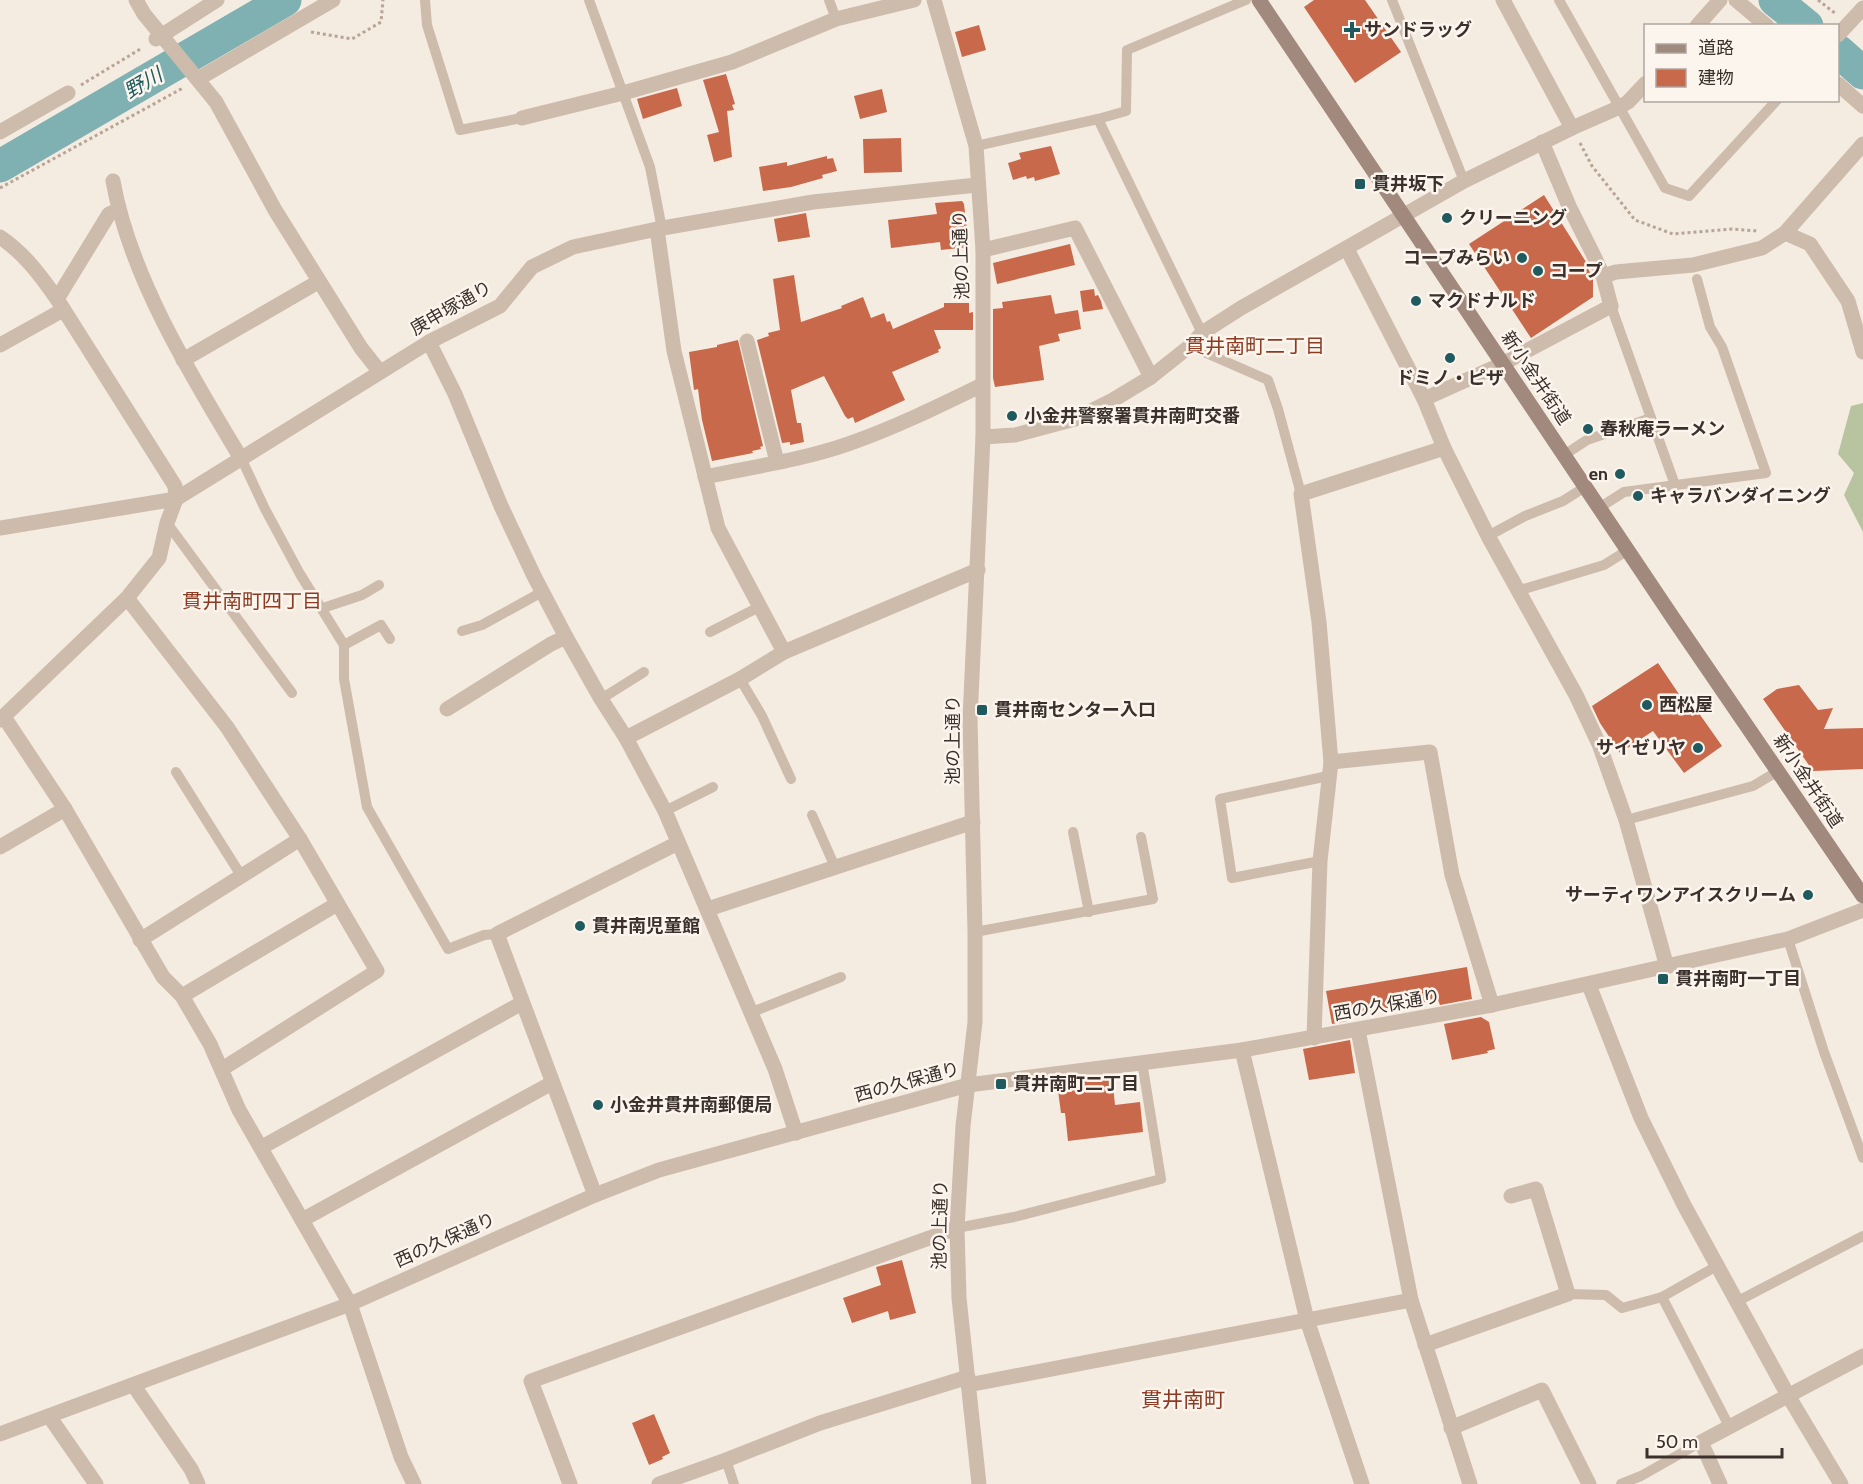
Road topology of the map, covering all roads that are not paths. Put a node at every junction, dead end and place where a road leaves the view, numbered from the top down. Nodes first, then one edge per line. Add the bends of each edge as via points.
1 (136, 0) edge
2 (217, 0) edge
3 (333, 0) edge
4 (425, 0) edge
5 (589, 0) edge
6 (829, 0) edge
7 (914, 0) edge
8 (934, 0) edge
9 (1246, 0) edge
10 (1259, 0) edge
11 (1392, 0) edge
12 (1503, 0) edge
13 (1559, 0) edge
14 (1736, 0) edge
15 (1712, 3) edge
16 (1863, 8) edge
17 (836, 20) junction
18 (1698, 24) edge
19 (1765, 24) edge
20 (1841, 32) edge
21 (159, 37) junction
22 (198, 79) junction
23 (1644, 85) edge
24 (1839, 85) edge
25 (68, 93) road end
26 (623, 93) junction
27 (1775, 102) edge
28 (1863, 106) edge
29 (1620, 107) junction
30 (522, 118) joint
31 (1098, 119) junction
32 (1572, 128) junction
33 (0, 132) edge
34 (1542, 142) junction
35 (1863, 144) edge
36 (975, 146) junction
37 (113, 181) dead end
38 (1464, 181) junction
39 (977, 185) junction
40 (118, 210) junction
41 (1404, 217) junction
42 (660, 229) junction
43 (1785, 233) junction
44 (0, 237) edge
45 (1347, 249) junction
46 (983, 250) junction
47 (1603, 276) junction
48 (1697, 279) dead end
49 (318, 282) junction
50 (60, 305) junction
51 (1611, 306) junction
52 (1859, 321) edge
53 (1202, 333) junction
54 (747, 341) dead end
55 (429, 342) junction
56 (0, 345) edge
57 (1190, 346) junction
58 (1863, 352) edge
59 (183, 360) junction
60 (1502, 364) junction
61 (380, 372) junction
62 (1151, 377) junction
63 (982, 385) junction
64 (1424, 399) junction
65 (1651, 418) junction
66 (983, 436) junction
67 (1444, 448) junction
68 (1564, 455) junction
69 (242, 460) junction
70 (777, 462) junction
71 (705, 477) junction
72 (1675, 485) junction
73 (1585, 487) junction
74 (1302, 494) junction
75 (176, 499) junction
76 (1599, 508) junction
77 (167, 523) junction
78 (0, 528) edge
79 (1488, 536) junction
80 (1628, 550) junction
81 (978, 570) junction
82 (379, 585) dead end
83 (1517, 591) junction
84 (542, 592) junction
85 (127, 598) junction
86 (759, 607) junction
87 (323, 608) junction
88 (462, 631) dead end
89 (710, 632) dead end
90 (566, 637) junction
91 (390, 639) dead end
92 (344, 645) junction
93 (784, 652) junction
94 (644, 672) dead end
95 (740, 679) junction
96 (292, 693) dead end
97 (601, 699) junction
98 (447, 709) dead end
99 (2, 718) edge
100 (626, 738) junction
101 (1329, 769) junction
102 (1778, 771) junction
103 (176, 772) dead end
104 (791, 779) dead end
105 (712, 787) dead end
106 (65, 808) junction
107 (665, 811) junction
108 (812, 815) dead end
109 (1626, 820) junction
110 (973, 822) junction
111 (1073, 832) dead end
112 (1142, 837) dead end
113 (300, 839) junction
114 (678, 843) junction
115 (0, 847) edge
116 (1320, 861) junction
117 (835, 867) junction
118 (242, 877) junction
119 (1863, 896) edge
120 (337, 904) junction
121 (708, 909) junction
122 (1863, 910) edge
123 (1089, 912) junction
124 (975, 932) junction
125 (497, 934) junction
126 (1788, 939) junction
127 (140, 940) junction
128 (1667, 967) junction
129 (841, 977) dead end
130 (1589, 985) junction
131 (182, 996) junction
132 (522, 1003) junction
133 (1492, 1005) junction
134 (752, 1012) junction
135 (1358, 1030) junction
136 (1314, 1038) junction
137 (1242, 1050) junction
138 (1142, 1062) junction
139 (222, 1069) junction
140 (552, 1083) junction
141 (968, 1085) junction
142 (796, 1133) junction
143 (262, 1147) junction
144 (1863, 1158) edge
145 (595, 1195) junction
146 (1511, 1196) dead end
147 (302, 1220) junction
148 (957, 1228) junction
149 (1863, 1236) edge
150 (1717, 1266) junction
151 (1568, 1293) junction
152 (1662, 1297) junction
153 (1411, 1300) junction
154 (1736, 1302) junction
155 (350, 1304) junction
156 (1307, 1320) junction
157 (1425, 1345) junction
158 (1863, 1356) edge
159 (968, 1381) junction
160 (134, 1386) junction
161 (1789, 1397) junction
162 (50, 1416) junction
163 (1729, 1426) junction
164 (1451, 1428) junction
165 (0, 1434) edge
166 (1701, 1442) junction
167 (726, 1460) junction
168 (96, 1484) edge
169 (198, 1484) edge
170 (414, 1484) edge
171 (570, 1484) edge
172 (659, 1484) edge
173 (734, 1484) edge
174 (979, 1484) edge
175 (1362, 1484) edge
176 (1470, 1484) edge
177 (1590, 1484) edge
178 (1621, 1484) edge
179 (1720, 1484) edge
180 (1841, 1484) edge

1 - 21 street
2 - 21 street
3 - 22 street
4 - 30 lane via 427,25 460,130
5 - 26 lane
6 - 17 lane
7 - 17 street
8 - 36 street, 池の上通り
9 - 31 lane via 1127,50 1126,111
10 - 41 main road, 新小金井街道
11 - 38 lane
12 - 32 street
13 - 29 lane
14 - 19 street
15 - 18 street
16 - 20 street
17 - 26 street via 732,62
21 - 22 street
22 - 49 street via 216,102
23 - 29 street
24 - 28 street
25 - 33 street
26 - 30 street
26 - 42 lane via 650,167
27 - 29 lane via 1689,196 1665,188
29 - 32 street
31 - 36 lane
31 - 53 lane
32 - 34 street
34 - 38 street
34 - 47 street
35 - 43 street
36 - 39 street, 池の上通り
37 - 40 street
38 - 41 street
39 - 42 street, 庚申塚通り via 813,202
39 - 46 street, 池の上通り
40 - 50 street via 109,214
40 - 59 street via 141,271
41 - 45 street
41 - 60 main road, 新小金井街道
42 - 55 street, 庚申塚通り via 573,247 532,267 500,306
42 - 71 street via 674,351
43 - 47 street via 1762,248 1693,265
43 - 52 street via 1810,244
44 - 50 street via 38,272
45 - 53 street
45 - 64 street
46 - 62 street via 1075,228
46 - 63 street, 池の上通り
47 - 51 street
48 - 72 lane via 1710,327 1722,347 1766,473
49 - 59 street
49 - 61 street
50 - 56 street
50 - 75 street via 175,486
51 - 60 street
51 - 65 lane
52 - 58 street
53 - 57 street
54 - 70 street
55 - 61 street, 庚申塚通り
55 - 84 street
57 - 62 street
57 - 74 lane via 1268,380
59 - 69 street
60 - 64 street
60 - 68 main road, 新小金井街道
61 - 69 street, 庚申塚通り
62 - 66 street via 1075,419 1015,435
63 - 66 street, 池の上通り
63 - 70 street via 847,444
64 - 67 street
65 - 68 lane via 1587,440
65 - 72 lane
66 - 81 street, 池の上通り
67 - 74 street
67 - 79 street
68 - 73 main road, 新小金井街道
69 - 75 street, 庚申塚通り
69 - 87 lane via 300,574
70 - 71 street
71 - 86 street via 718,528
72 - 76 lane via 1624,492
73 - 76 main road, 新小金井街道
73 - 79 lane
74 - 101 street via 1319,622
75 - 77 street
75 - 78 street, 庚申塚通り
76 - 80 main road, 新小金井街道
77 - 85 street via 159,558
77 - 96 lane
79 - 83 street
80 - 83 lane via 1604,564
80 - 102 main road, 新小金井街道
81 - 93 street
81 - 110 street, 池の上通り via 970,719
82 - 87 lane
83 - 109 street via 1576,695 1599,744
84 - 88 lane via 482,625
84 - 90 street
85 - 99 street
85 - 113 street via 227,727
86 - 89 lane
86 - 93 street
87 - 92 lane
90 - 97 street
90 - 98 street
91 - 92 lane via 381,625
92 - 125 lane via 344,679 368,807 448,948
93 - 95 street
94 - 97 lane
95 - 100 street
95 - 104 lane
97 - 100 street
99 - 106 street
100 - 107 street
101 - 116 street
101 - 116 lane via 1220,799 1232,878
101 - 133 street via 1430,753 1452,875
102 - 109 lane via 1753,786
102 - 119 main road, 新小金井街道
103 - 118 lane
105 - 107 lane
106 - 115 street
106 - 127 street
107 - 114 street
108 - 117 lane
109 - 128 street
110 - 117 street
110 - 124 street, 池の上通り
111 - 123 lane
112 - 123 lane via 1153,899
113 - 118 street
113 - 120 street
114 - 121 street
114 - 125 street
116 - 136 street
117 - 121 street
118 - 127 street
120 - 131 street
120 - 139 street via 377,971
121 - 134 street
122 - 126 street, 西の久保通り
123 - 124 lane
124 - 141 street, 池の上通り via 975,1022
125 - 132 street
126 - 128 street, 西の久保通り
126 - 144 lane
127 - 131 street via 163,977
128 - 130 street, 西の久保通り
129 - 134 lane
130 - 133 street, 西の久保通り
130 - 150 street via 1641,1118
131 - 139 street
132 - 140 street
132 - 143 street
133 - 135 street, 西の久保通り
134 - 142 street
135 - 136 street, 西の久保通り
135 - 153 street
136 - 137 street, 西の久保通り
137 - 138 street, 西の久保通り
137 - 156 street
138 - 141 street, 西の久保通り
138 - 148 lane via 1161,1179
139 - 143 street via 239,1110
140 - 145 street
140 - 147 street
141 - 142 street, 西の久保通り
141 - 148 street, 池の上通り
142 - 145 street, 西の久保通り via 659,1170
143 - 147 street
145 - 155 street, 西の久保通り
146 - 151 street via 1536,1189
147 - 155 street
148 - 159 street, 池の上通り via 959,1298
148 - 171 street via 531,1381
149 - 154 lane
150 - 152 lane
150 - 154 street
151 - 152 lane via 1606,1295 1622,1308
151 - 157 street
152 - 163 lane
153 - 156 street
153 - 157 street
154 - 161 street
155 - 160 street, 西の久保通り
155 - 170 street via 401,1457
156 - 159 street
156 - 175 street
157 - 164 street
158 - 161 street
159 - 167 street via 820,1423
159 - 174 street, 池の上通り
160 - 162 street, 西の久保通り
160 - 169 street
161 - 163 street
161 - 180 street
162 - 165 street, 西の久保通り
162 - 168 street
163 - 166 street
164 - 176 street
164 - 177 street via 1542,1390
166 - 178 lane
166 - 179 street
167 - 172 street
167 - 173 lane

